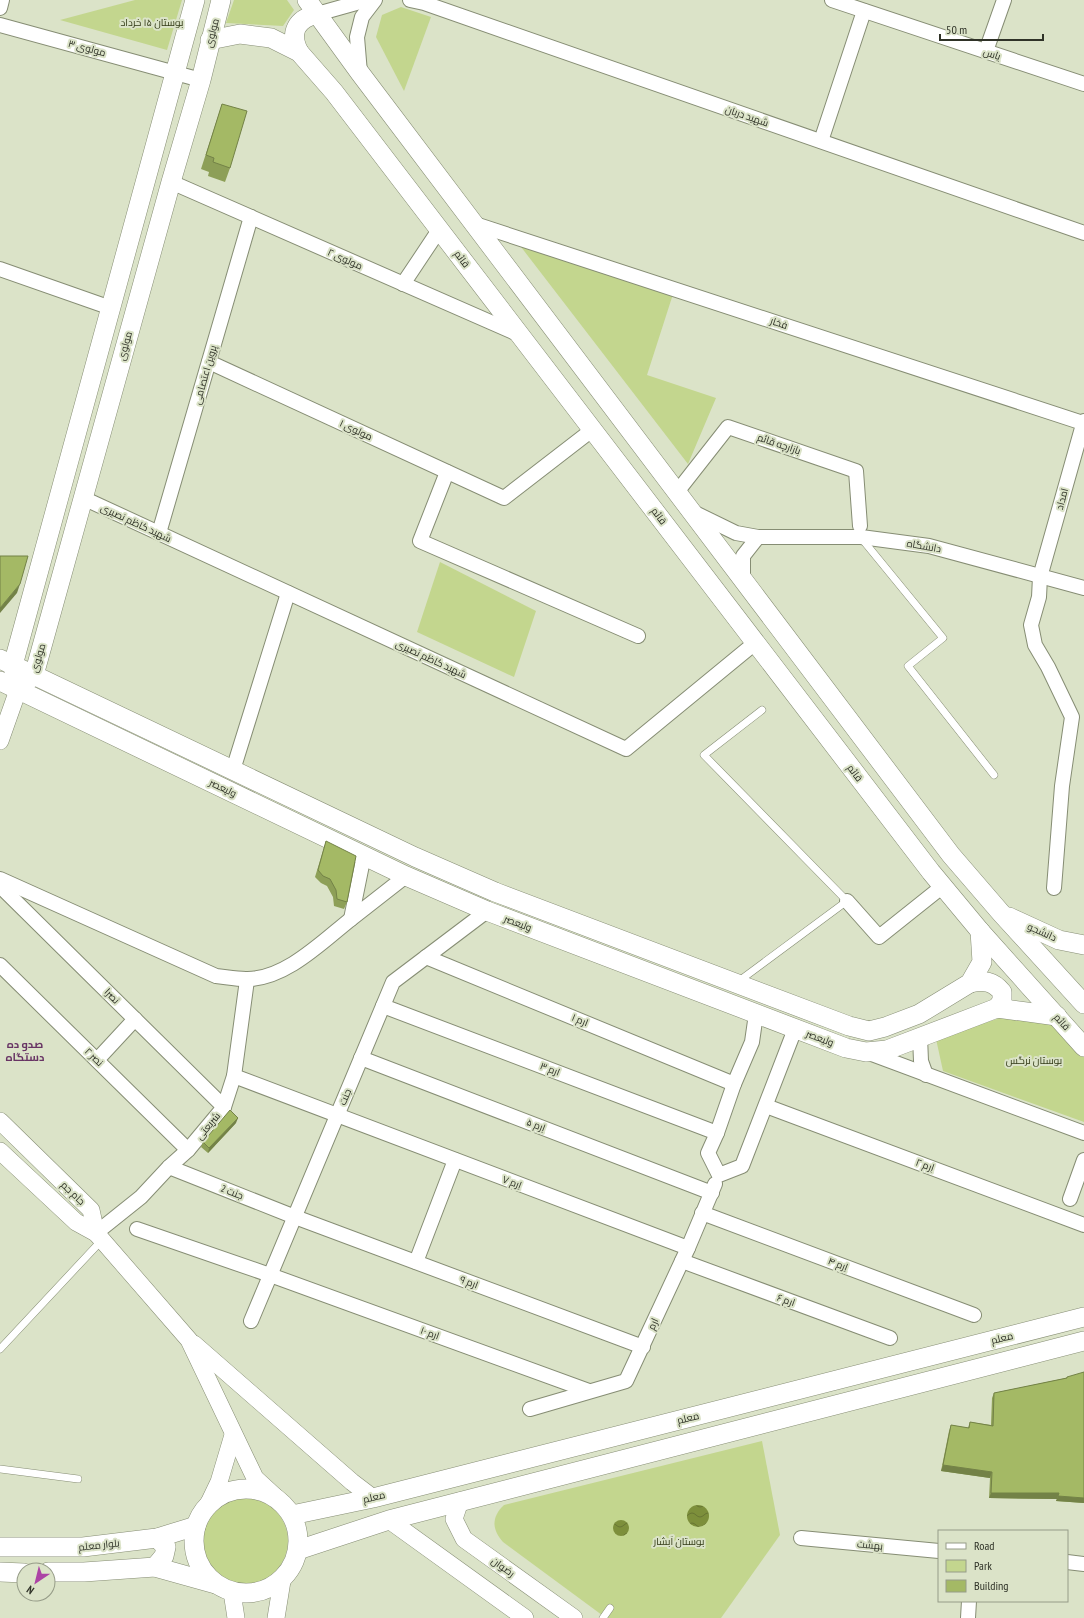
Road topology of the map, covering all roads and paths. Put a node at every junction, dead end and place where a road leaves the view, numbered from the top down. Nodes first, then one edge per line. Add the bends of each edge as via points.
1 (2, 0) edge
2 (195, 0) edge
3 (221, 0) edge
4 (367, 0) edge
5 (375, 0) edge
6 (410, 0) edge
7 (832, 0) edge
8 (1004, 0) edge
9 (312, 7) edge
10 (0, 8) edge
11 (864, 11) junction
12 (0, 25) edge
13 (210, 40) junction
14 (986, 51) junction
15 (299, 52) junction
16 (174, 72) junction
17 (360, 73) junction
18 (201, 80) junction
19 (1084, 84) edge
20 (821, 141) junction
21 (171, 182) junction
22 (251, 217) junction
23 (475, 224) junction
24 (439, 230) junction
25 (1084, 233) edge
26 (0, 269) edge
27 (403, 284) junction
28 (111, 308) junction
29 (134, 314) junction
30 (520, 335) junction
31 (209, 362) junction
32 (1084, 422) edge
33 (592, 430) junction
34 (1080, 444) edge
35 (447, 472) junction
36 (677, 492) junction
37 (83, 498) junction
38 (692, 511) junction
39 (860, 531) junction
40 (159, 533) junction
41 (758, 537) junction
42 (1040, 577) junction
43 (743, 579) junction
44 (1084, 588) edge
45 (288, 593) junction
46 (638, 636) dead end
47 (755, 643) junction
48 (6, 662) edge
49 (34, 675) junction
50 (0, 681) edge
51 (18, 690) junction
52 (762, 710) dead end
53 (0, 741) edge
54 (233, 770) junction
55 (994, 774) dead end
56 (372, 837) junction
57 (364, 855) junction
58 (415, 857) junction
59 (406, 876) junction
60 (0, 879) edge
61 (0, 886) edge
62 (943, 886) junction
63 (1054, 888) dead end
64 (846, 901) junction
65 (487, 911) junction
66 (1001, 913) junction
67 (352, 919) junction
68 (980, 931) junction
69 (1084, 945) edge
70 (426, 957) junction
71 (0, 965) edge
72 (247, 980) junction
73 (970, 983) junction
74 (736, 984) junction
75 (1084, 1004) edge
76 (383, 1006) junction
77 (997, 1008) junction
78 (756, 1014) junction
79 (1056, 1016) junction
80 (135, 1019) junction
81 (795, 1029) junction
82 (920, 1037) junction
83 (1084, 1047) edge
84 (866, 1052) junction
85 (361, 1058) junction
86 (97, 1060) junction
87 (926, 1075) junction
88 (234, 1076) junction
89 (734, 1084) junction
90 (766, 1106) junction
91 (224, 1107) junction
92 (337, 1115) junction
93 (0, 1121) edge
94 (717, 1133) junction
95 (1084, 1133) edge
96 (188, 1150) junction
97 (0, 1151) edge
98 (455, 1160) junction
99 (1084, 1160) edge
100 (169, 1168) junction
101 (719, 1175) junction
102 (712, 1193) junction
103 (1070, 1200) dead end
104 (702, 1213) junction
105 (295, 1217) junction
106 (1084, 1225) edge
107 (137, 1229) dead end
108 (99, 1237) junction
109 (688, 1248) junction
110 (682, 1261) junction
111 (416, 1262) junction
112 (270, 1275) junction
113 (974, 1315) dead end
114 (1084, 1317) edge
115 (251, 1322) dead end
116 (890, 1338) dead end
117 (189, 1340) junction
118 (1084, 1341) edge
119 (642, 1347) junction
120 (0, 1349) edge
121 (589, 1392) junction
122 (530, 1409) dead end
123 (233, 1435) junction
124 (0, 1469) edge
125 (78, 1479) dead end
126 (373, 1498) junction
127 (460, 1502) junction
128 (208, 1505) junction
129 (286, 1508) junction
130 (389, 1520) junction
131 (196, 1526) junction
132 (157, 1538) junction
133 (801, 1538) dead end
134 (0, 1547) edge
135 (298, 1550) junction
136 (938, 1551) edge
137 (1068, 1562) edge
138 (1084, 1564) edge
139 (155, 1567) junction
140 (0, 1572) edge
141 (56, 1572) edge
142 (16, 1573) edge
143 (282, 1581) junction
144 (224, 1588) junction
145 (969, 1602) edge
146 (610, 1608) dead end
147 (236, 1618) edge
148 (276, 1618) edge
149 (525, 1618) edge
150 (574, 1618) edge
151 (603, 1618) edge
152 (968, 1618) edge

1 - 10 street
2 - 16 main road, مولوی
3 - 13 main road, مولوی
4 - 9 street
5 - 17 street via 362,17 357,37
6 - 20 street, شهید دربان
7 - 11 street, یاس
8 - 14 street
9 - 15 main road via 308,16 296,28 295,40
9 - 17 main road
11 - 14 street, یاس
11 - 20 street
12 - 16 street, مولوی ۳
13 - 15 main road, قائم via 240,34 271,38
13 - 18 main road, مولوی
14 - 19 street, یاس
15 - 24 main road, قائم via 334,92
16 - 18 street, مولوی ۳
16 - 28 main road, مولوی
17 - 23 main road
18 - 21 main road, مولوی
20 - 25 street, شهید دربان
21 - 22 street, مولوی ۲
21 - 29 main road, مولوی
22 - 27 street, مولوی ۲
22 - 31 street, پروین اعتصامی
23 - 32 street, فخار
23 - 36 main road
24 - 27 street
24 - 30 main road, قائم
26 - 28 street
27 - 30 street, مولوی ۲
28 - 29 main road
28 - 48 main road, مولوی
29 - 37 main road, مولوی
30 - 33 main road, قائم
31 - 35 street, مولوی ۱
31 - 40 street, پروین اعتصامی
32 - 34 street, امداد
33 - 35 street, مولوی ۱ via 504,498
33 - 47 main road, قائم
34 - 42 street, امداد
35 - 46 street via 420,541
36 - 38 main road
36 - 39 street, بازارچه قائم via 728,427 856,471
37 - 40 street, شهید کاظم نصیری
37 - 49 main road, مولوی
38 - 41 street, دانشگاه via 736,534
38 - 43 main road
39 - 41 street, دانشگاه
39 - 42 street, دانشگاه via 929,546
39 - 55 lane via 943,638 908,666
40 - 45 street, شهید کاظم نصیری
41 - 43 street via 744,556
42 - 44 street, دانشگاه
42 - 63 street, امداد via 1039,598 1030,625 1035,645 1072,717 1062,786
43 - 66 main road via 951,855
45 - 47 street, شهید کاظم نصیری via 626,749
45 - 54 street
47 - 62 main road, قائم
48 - 49 main road, ولیعصر
48 - 51 main road, مولوی
49 - 51 main road, مولوی
49 - 54 main road, ولیعصر
50 - 51 main road, ولیعصر
51 - 53 street
51 - 57 main road, ولیعصر
52 - 64 lane via 704,755
54 - 56 main road, ولیعصر
56 - 57 main road
56 - 58 main road, ولیعصر
57 - 59 main road, ولیعصر
57 - 67 street
58 - 59 main road
58 - 74 main road, ولیعصر via 494,892
59 - 65 main road, ولیعصر
59 - 67 street
60 - 72 street via 216,976
61 - 80 street, نصرا
62 - 64 street via 879,938
62 - 68 main road, قائم
64 - 74 lane
65 - 70 street, جنت
65 - 78 main road, ولیعصر
66 - 69 main road, دانشجو via 1059,940
66 - 75 main road
67 - 72 street via 296,962 272,975
68 - 73 main road, ولیعصر via 982,962
68 - 79 main road, قائم
70 - 76 street, جنت via 393,982
70 - 89 street, ارم ۱
71 - 86 street, نصر ۲
72 - 88 street, شریعتی
73 - 74 main road, ولیعصر via 919,1014 885,1028 869,1031
73 - 77 main road via 985,981 996,986 1002,992 1002,1001
76 - 85 street, جنت
76 - 94 street, ارم ۳
77 - 79 main road, ولیعصر
77 - 82 main road, ولیعصر
78 - 81 main road, ولیعصر
78 - 89 street via 752,1042
79 - 83 main road, قائم
80 - 86 street
80 - 91 street, نصرا
81 - 84 main road, ولیعصر via 846,1048
81 - 90 street
82 - 84 main road, ولیعصر via 887,1050
82 - 87 street via 921,1061
84 - 87 street
85 - 92 street, جنت
85 - 102 street, اِرم ۵
86 - 96 street, نصر ۲
87 - 95 street
88 - 91 street, شریعتی
88 - 92 street, اِرم ۷
89 - 94 street
90 - 101 street via 742,1166
90 - 106 street, اِرم ۲
91 - 96 street, شریعتی
92 - 98 street, اِرم ۷
92 - 105 street, جنت
93 - 108 street, جام جم via 91,1210
94 - 101 street via 708,1153
96 - 100 street, شریعتی
97 - 108 street, جام جم via 76,1222
98 - 109 street, اِرم ۷
98 - 111 street
99 - 103 street
100 - 105 street, جنت 2
100 - 108 street, شریعتی
101 - 102 street, ارم
102 - 104 street, ارم
104 - 109 street, ارم
104 - 113 street, اِرم ۴
105 - 111 street, ارم ۹
105 - 112 street, جنت
107 - 112 street, ارم ۱۰
108 - 117 street
108 - 120 lane
109 - 110 street, ارم
110 - 116 street, ارم ۶
110 - 119 street, ارم
111 - 119 street, ارم ۹
112 - 115 street, جنت
112 - 121 street, ارم ۱۰
114 - 126 main road, معلم
117 - 123 street
117 - 126 street
118 - 127 main road
119 - 121 street, ارم via 626,1381
121 - 122 street, ارم
123 - 128 street via 219,1482
123 - 129 street via 255,1478
124 - 125 lane
126 - 129 main road, معلم
127 - 130 main road
127 - 150 street, رضوان via 454,1519 464,1539
128 - 129 main road via 220,1495 235,1490 251,1489 266,1493
128 - 131 main road
129 - 135 main road via 298,1532
130 - 135 main road
130 - 149 street
131 - 132 main road, بلوار معلم
131 - 144 main road via 193,1542 196,1558 204,1573
132 - 134 main road, بلوار معلم via 83,1547
132 - 139 main road via 166,1547 164,1556
133 - 136 street, بهشت
135 - 143 main road via 293,1567
137 - 138 street
139 - 141 main road
139 - 144 main road
140 - 142 main road
143 - 144 main road via 267,1590 249,1594
143 - 148 street
144 - 147 street
145 - 152 street
146 - 151 lane

